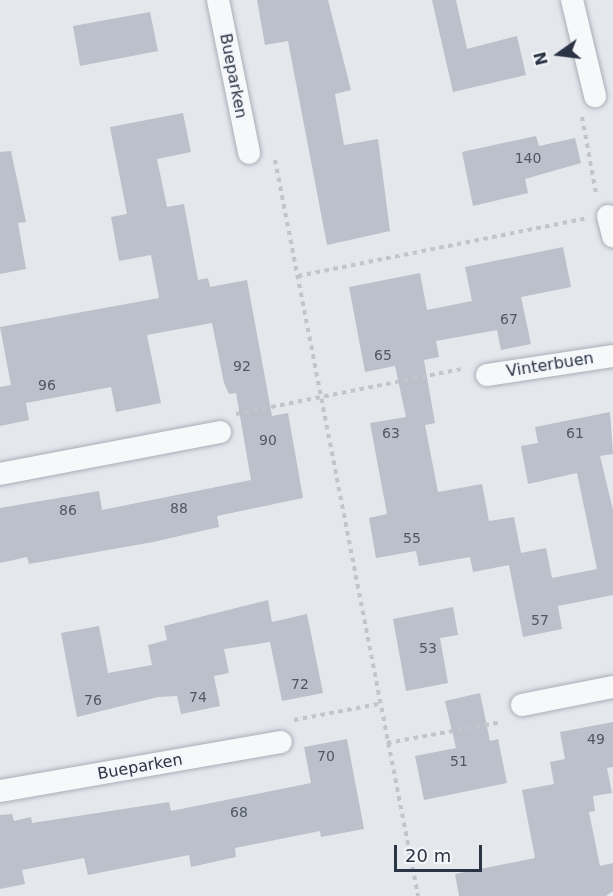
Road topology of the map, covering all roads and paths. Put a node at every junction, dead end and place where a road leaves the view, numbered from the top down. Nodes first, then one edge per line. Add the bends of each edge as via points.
1 (218, 0) edge
2 (572, 0) edge
3 (595, 96) joint
4 (249, 153) joint
5 (607, 222) edge
6 (298, 276) junction
7 (613, 356) edge
8 (487, 375) joint
9 (322, 396) junction
10 (220, 432) joint
11 (0, 474) edge
12 (613, 687) edge
13 (379, 704) junction
14 (522, 705) joint
15 (281, 742) joint
16 (387, 743) junction
17 (0, 791) edge
18 (418, 896) edge

1 - 4 street, Bueparken
2 - 3 street
3 - 5 path via 579,102
4 - 6 path via 273,151
5 - 6 path
6 - 9 path
7 - 8 street, Vinterbuen
8 - 9 path via 471,368
9 - 10 path via 228,415
9 - 13 path
10 - 11 street
12 - 14 street
13 - 15 path via 282,722
13 - 16 path
14 - 16 path via 513,720
15 - 17 street, Bueparken
16 - 18 path

